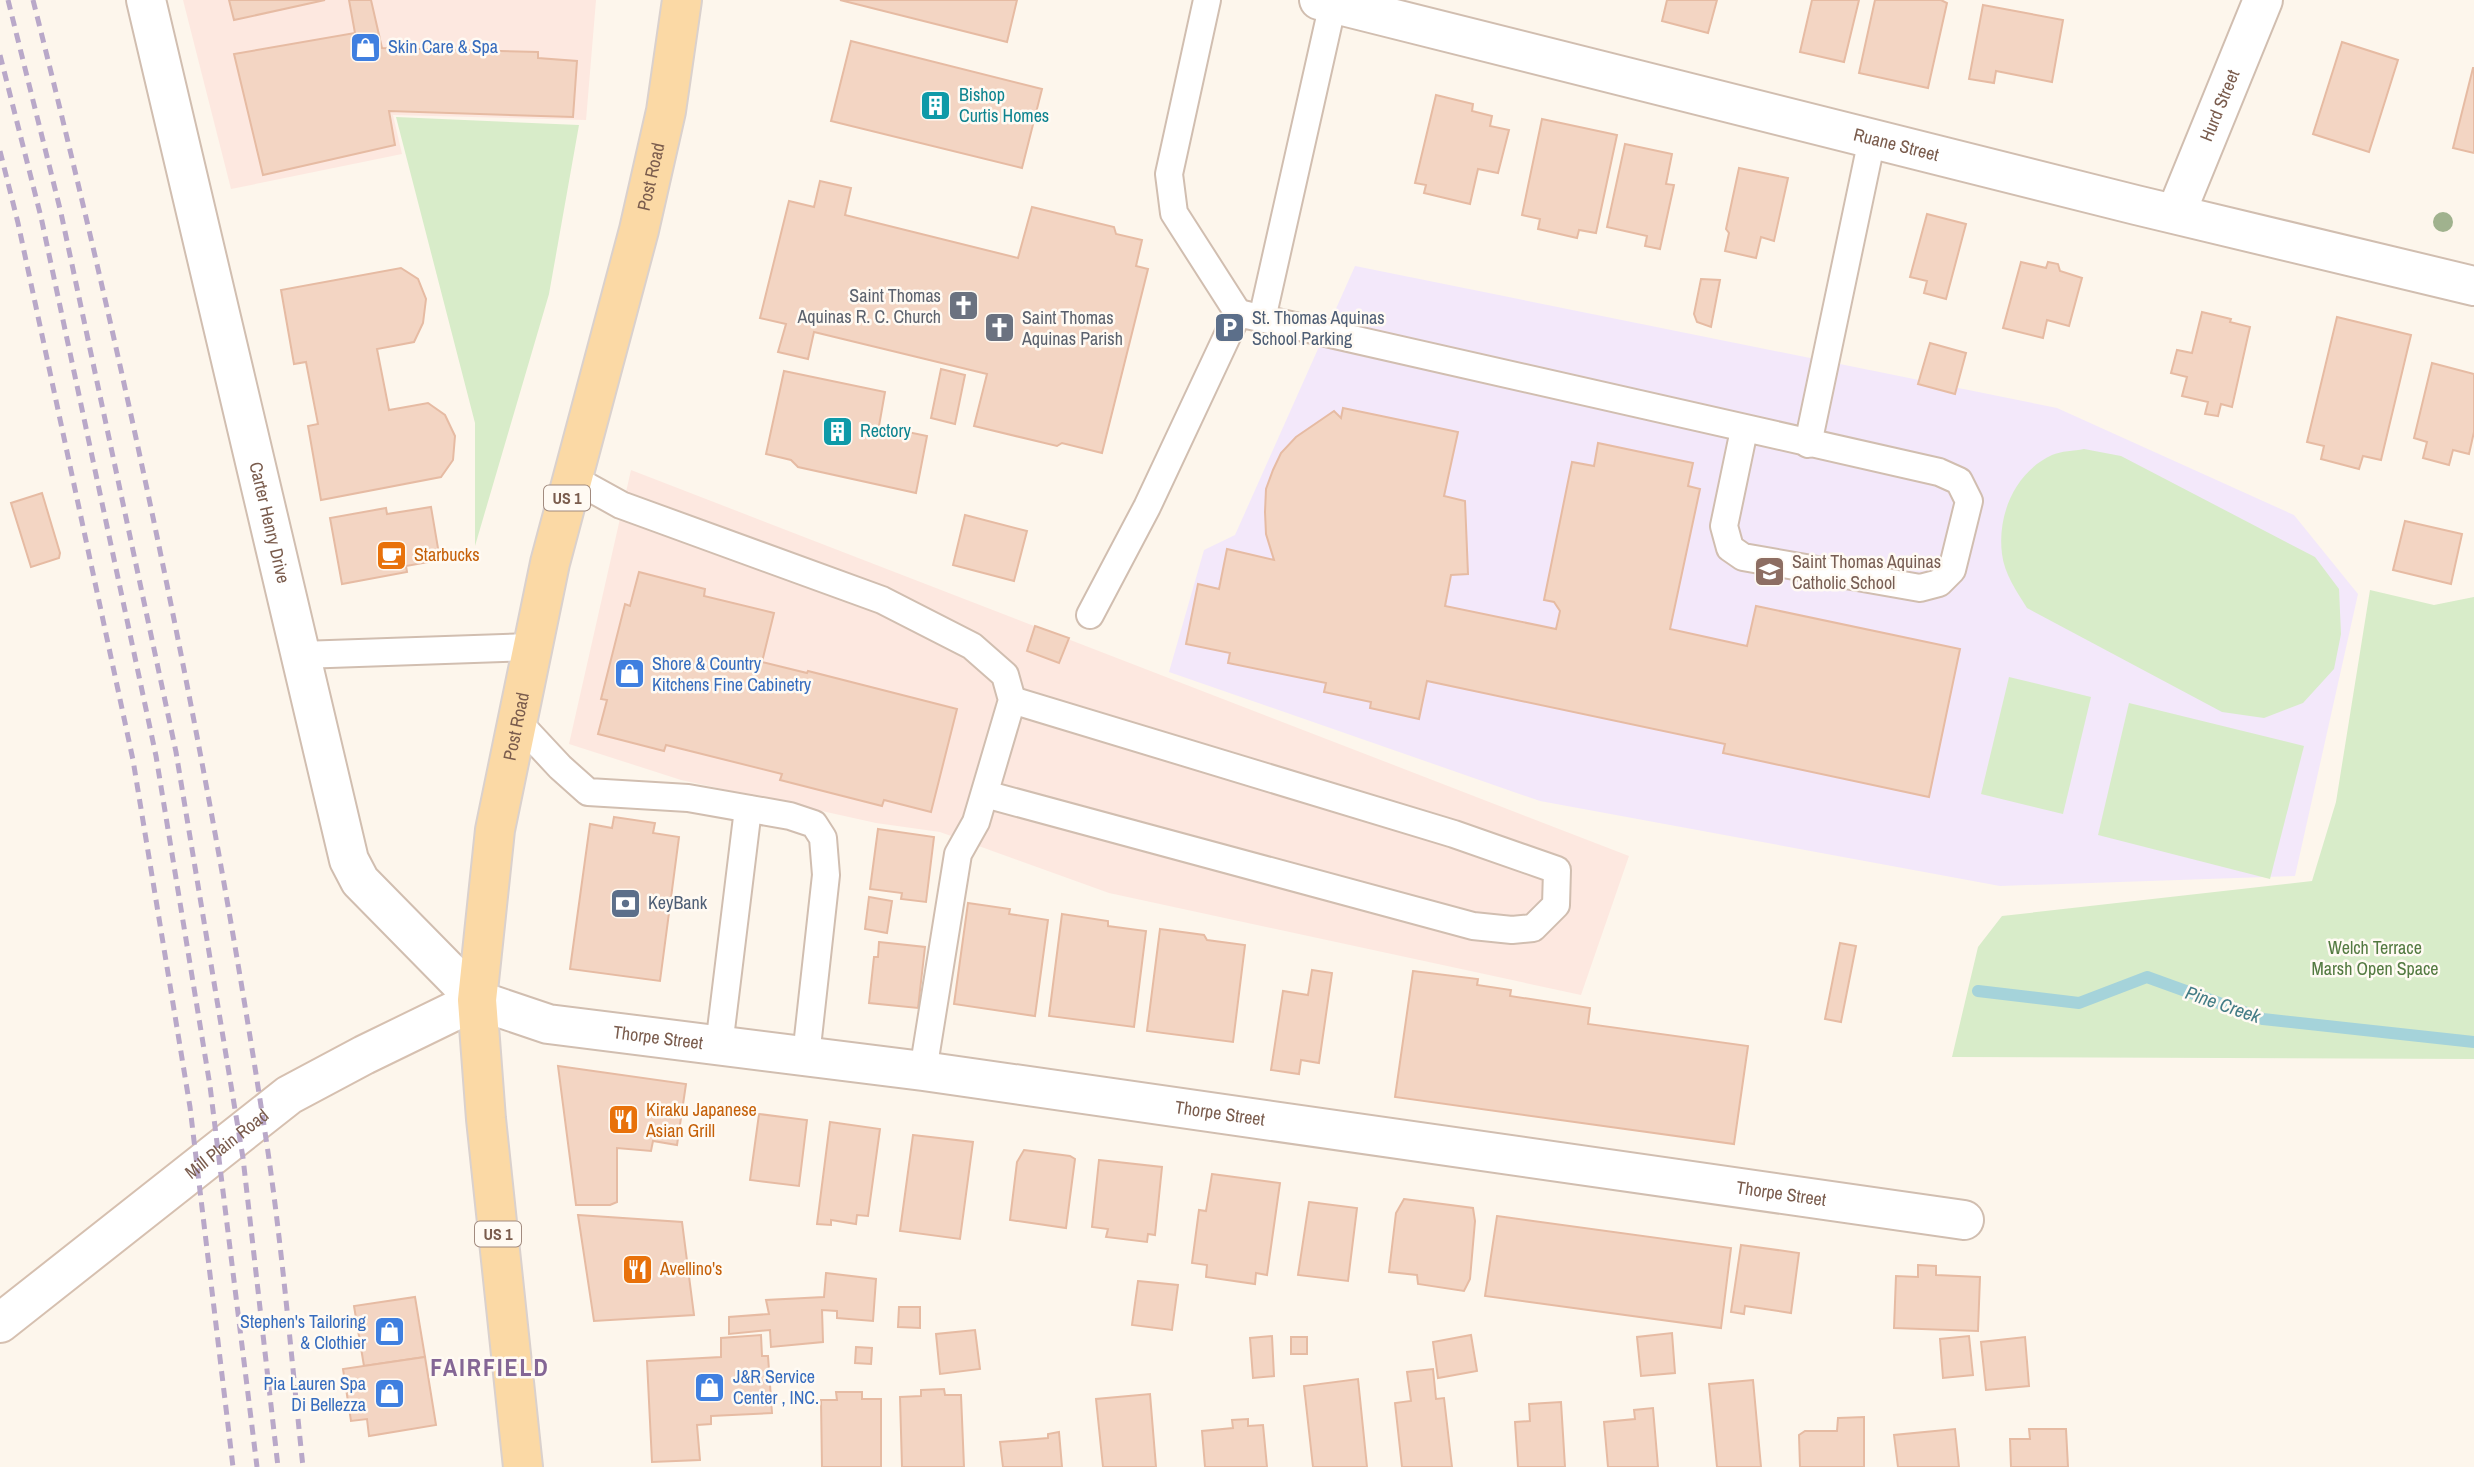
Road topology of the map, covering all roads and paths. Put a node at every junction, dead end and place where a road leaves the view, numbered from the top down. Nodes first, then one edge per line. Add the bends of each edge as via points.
1 (146, 0) edge
2 (682, 0) edge
3 (1207, 0) edge
4 (2263, 0) edge
5 (1326, 2) edge
6 (1402, 10) edge
7 (1872, 139) junction
8 (2176, 212) junction
9 (2474, 286) edge
10 (1250, 316) junction
11 (1744, 430) junction
12 (1808, 444) junction
13 (572, 478) junction
14 (1090, 615) dead end
15 (533, 647) junction
16 (301, 654) junction
17 (1013, 700) junction
18 (517, 721) junction
19 (985, 794) junction
20 (748, 809) junction
21 (477, 1000) junction
22 (719, 1046) junction
23 (807, 1056) junction
24 (923, 1071) junction
25 (1964, 1220) dead end
26 (0, 1323) edge
27 (523, 1467) edge

1 - 16 street, Carter Henry Drive
2 - 13 main road, Post Road / US 1 via 666,111 645,203
3 - 10 lane via 1169,174 1174,213
4 - 8 street, Hurd Street
5 - 6 street, Ruane Street
5 - 10 lane
6 - 7 street, Ruane Street
7 - 8 street, Ruane Street
7 - 12 lane
8 - 9 street, Ruane Street
10 - 11 lane
10 - 14 lane
11 - 12 lane
11 - 12 lane via 1724,526 1730,548 1743,557 1920,588 1939,583 1952,570 1969,501 1959,481 1939,472
13 - 15 main road, Post Road / US 1
13 - 17 lane via 621,505 882,600 972,646 1005,675
15 - 16 lane
15 - 18 main road, Post Road / US 1
16 - 21 street, Carter Henry Drive via 349,860 360,881
17 - 19 lane
17 - 19 lane via 1558,870 1556,905 1533,928 1473,926
18 - 20 lane via 588,792 688,798
18 - 21 main road, Post Road / US 1 via 495,830
19 - 24 lane via 958,855
20 - 22 lane
20 - 23 lane via 814,824 823,838 826,875
21 - 22 street, Thorpe Street via 548,1024
21 - 26 street, Mill Plain Road via 289,1095
21 - 27 main road, Post Road / US 1
22 - 23 street, Thorpe Street
23 - 24 street, Thorpe Street
24 - 25 street, Thorpe Street

